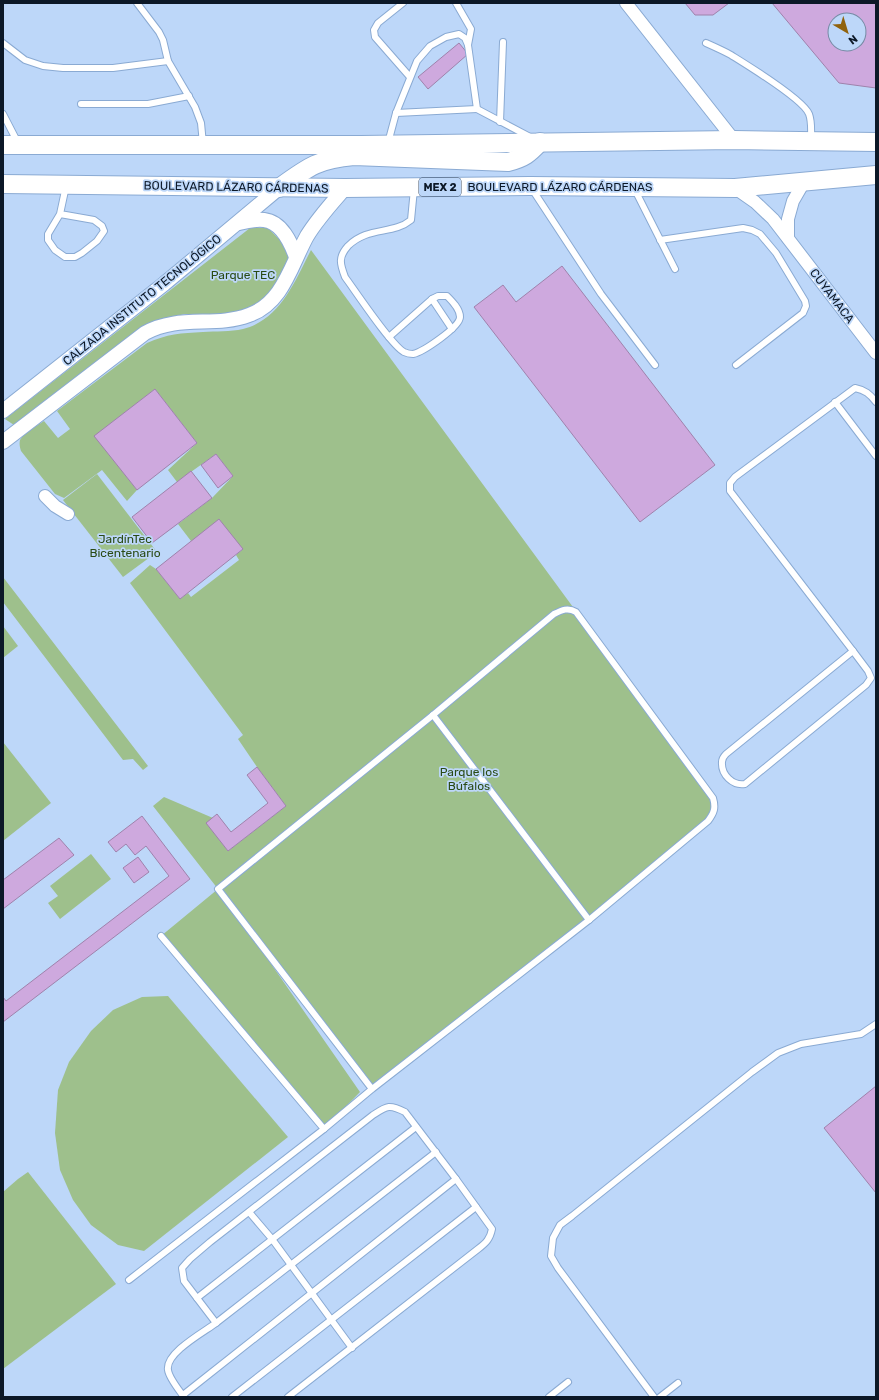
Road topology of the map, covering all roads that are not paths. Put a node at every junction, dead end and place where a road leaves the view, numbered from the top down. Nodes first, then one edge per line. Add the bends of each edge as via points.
1 (137, 3) edge
2 (403, 3) edge
3 (456, 3) edge
4 (626, 3) edge
5 (503, 42) dead end
6 (3, 43) edge
7 (706, 43) dead end
8 (468, 45) junction
9 (168, 61) junction
10 (410, 77) junction
11 (190, 96) junction
12 (81, 104) dead end
13 (477, 109) junction
14 (396, 113) junction
15 (3, 114) edge
16 (500, 122) junction
17 (734, 140) junction
18 (811, 140) junction
19 (540, 142) junction
20 (876, 142) edge
21 (11, 145) edge
22 (204, 145) junction
23 (388, 145) junction
24 (871, 179) edge
25 (804, 182) junction
26 (3, 184) edge
27 (67, 185) junction
28 (530, 186) junction
29 (633, 186) junction
30 (279, 188) junction
31 (345, 188) junction
32 (414, 188) junction
33 (735, 188) junction
34 (60, 214) junction
35 (237, 223) junction
36 (788, 238) junction
37 (660, 240) junction
38 (296, 257) junction
39 (675, 269) dead end
40 (432, 299) junction
41 (452, 329) junction
42 (389, 336) junction
43 (876, 354) edge
44 (655, 365) dead end
45 (736, 365) dead end
46 (835, 402) junction
47 (876, 402) edge
48 (3, 411) edge
49 (9, 431) edge
50 (3, 442) edge
51 (876, 456) edge
52 (45, 496) dead end
53 (68, 514) dead end
54 (853, 651) junction
55 (433, 715) junction
56 (589, 920) junction
57 (161, 936) dead end
58 (876, 1024) edge
59 (372, 1090) junction
60 (416, 1127) junction
61 (324, 1129) junction
62 (436, 1152) junction
63 (456, 1179) junction
64 (476, 1206) junction
65 (249, 1212) junction
66 (272, 1240) junction
67 (290, 1265) junction
68 (129, 1280) dead end
69 (312, 1293) junction
70 (197, 1298) junction
71 (331, 1320) junction
72 (216, 1323) junction
73 (352, 1348) junction
74 (568, 1382) dead end
75 (678, 1383) dead end
76 (183, 1396) edge
77 (232, 1397) edge
78 (288, 1397) edge
79 (549, 1397) edge
80 (654, 1397) edge
81 (660, 1397) edge

1 - 9 lane via 159,32
2 - 10 lane via 378,23 374,30 376,37
3 - 8 lane via 471,28
4 - 17 street
5 - 16 lane
6 - 9 lane via 25,60 43,66 113,68
7 - 18 lane via 730,54 804,106 809,114
8 - 10 lane via 465,38 459,34 446,37 430,46 417,61
8 - 13 lane
9 - 11 lane
10 - 14 lane
11 - 12 lane via 148,104
11 - 22 lane via 200,123
13 - 14 lane
13 - 16 lane
14 - 23 lane
15 - 21 lane
16 - 19 lane
17 - 18 main road
17 - 19 main road
18 - 20 main road
19 - 23 main road
19 - 30 main road via 521,159 508,162 354,156 333,158 304,169
21 - 22 main road
22 - 23 main road
24 - 25 main road, BOULEVARD LÁZARO CÁRDENAS / MEX 2
25 - 33 main road, BOULEVARD LÁZARO CÁRDENAS / MEX 2
25 - 36 street via 793,201 788,219
26 - 27 main road, BOULEVARD LÁZARO CÁRDENAS / MEX 2
27 - 30 main road, BOULEVARD LÁZARO CÁRDENAS / MEX 2
27 - 34 lane
28 - 29 main road, BOULEVARD LÁZARO CÁRDENAS / MEX 2
28 - 32 main road, BOULEVARD LÁZARO CÁRDENAS / MEX 2
28 - 44 lane via 601,294
29 - 33 main road, BOULEVARD LÁZARO CÁRDENAS / MEX 2
29 - 37 lane
30 - 31 main road, BOULEVARD LÁZARO CÁRDENAS / MEX 2
30 - 35 street, CALZADA INSTITUTO TECNOLÓGICO
31 - 32 main road, BOULEVARD LÁZARO CÁRDENAS / MEX 2
31 - 38 street via 315,225
32 - 42 lane via 411,220 398,227 367,233 353,241 342,252 340,260 345,277
33 - 36 street, CUYAMACA via 755,202
34 - 34 lane via 48,237 55,250 66,257 82,253 97,241 104,231 94,220
35 - 38 street via 256,220 272,222 287,238
35 - 48 street, CALZADA INSTITUTO TECNOLÓGICO
36 - 43 street, CUYAMACA
37 - 39 lane
37 - 45 lane via 743,228 752,230 760,234 772,249 800,292 806,306 803,313
38 - 49 street via 279,292 264,308 247,316 173,323 151,329
40 - 41 lane
40 - 41 lane via 443,295 453,303 460,318
40 - 42 lane
41 - 42 lane via 425,349 413,354 404,352
46 - 47 lane via 855,388 864,389
46 - 51 lane
46 - 54 lane via 735,477 730,483 730,491
49 - 50 street
52 - 53 street
54 - 54 lane via 726,754 722,760 722,770 732,782 745,784 866,685 871,678 868,670
55 - 56 lane
55 - 56 lane via 554,614 566,609 576,612 713,798 715,810 708,821
55 - 59 lane via 218,889
56 - 59 lane
57 - 61 lane
58 - 80 lane via 861,1034 801,1044 778,1053 560,1225 553,1238 551,1256
59 - 61 lane
60 - 62 lane
60 - 65 lane via 404,1112 394,1106 387,1106
60 - 66 lane
61 - 68 lane
62 - 63 lane
62 - 67 lane
63 - 64 lane
63 - 69 lane
64 - 71 lane
64 - 73 lane via 492,1229 487,1242
65 - 66 lane
65 - 70 lane via 182,1268 184,1281
66 - 67 lane
66 - 70 lane
67 - 69 lane
67 - 72 lane
69 - 71 lane
69 - 76 lane
70 - 72 lane
71 - 73 lane
71 - 77 lane
72 - 76 lane via 174,1353 169,1361 168,1370
73 - 78 lane
74 - 79 lane
75 - 81 lane

